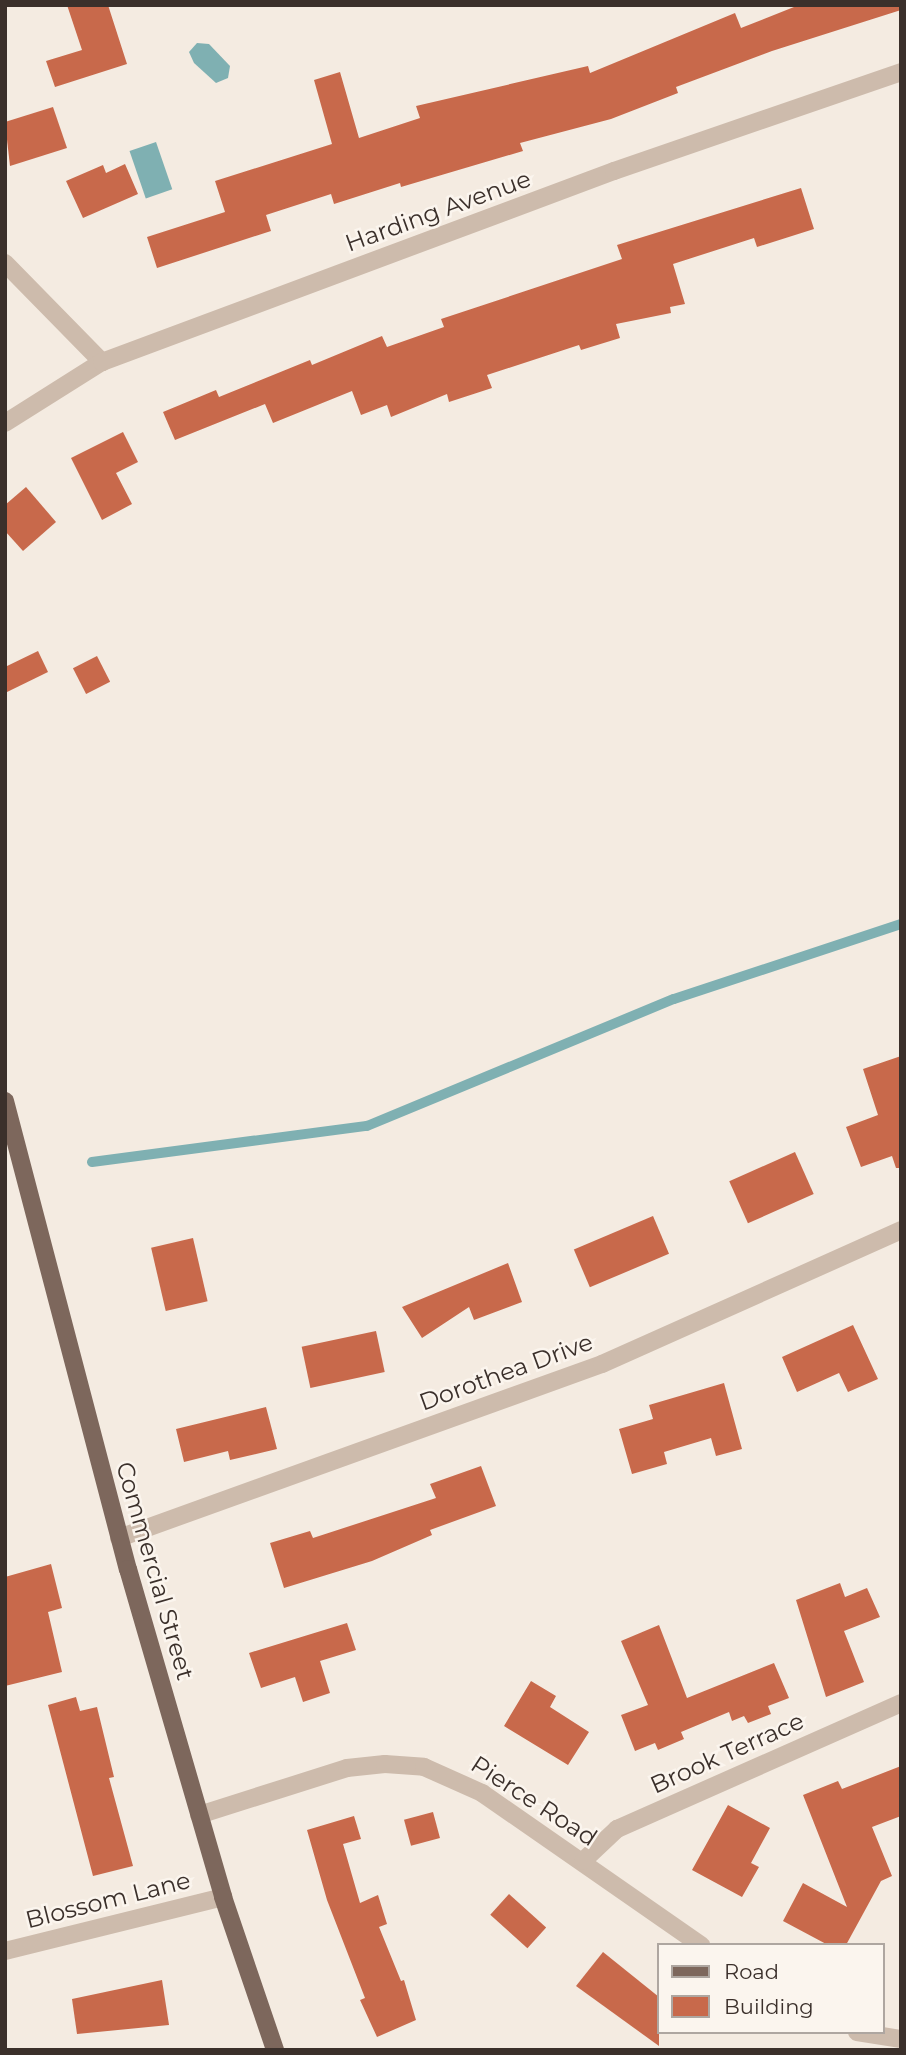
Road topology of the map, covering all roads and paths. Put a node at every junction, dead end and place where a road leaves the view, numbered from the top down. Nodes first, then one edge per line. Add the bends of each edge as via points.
1 (901, 72) edge
2 (5, 263) edge
3 (102, 362) junction
4 (5, 423) edge
5 (5, 1101) edge
6 (901, 1230) edge
7 (119, 1538) junction
8 (901, 1703) edge
9 (199, 1815) junction
10 (583, 1861) junction
11 (223, 1896) junction
12 (698, 1943) edge
13 (5, 1951) edge
14 (870, 2034) edge
15 (901, 2039) edge
16 (275, 2050) edge

1 - 3 street, Harding Avenue via 614,172
2 - 3 street
3 - 4 street, Harding Avenue
5 - 7 main road, Commercial Street
6 - 7 street, Dorothea Drive via 602,1364
7 - 9 main road, Commercial Street
8 - 10 street, Brook Terrace via 617,1829
9 - 10 street, Pierce Road via 328,1773 367,1765 405,1765 464,1783
9 - 11 main road, Commercial Street
10 - 12 street, Pierce Road
11 - 13 street, Blossom Lane
11 - 16 main road, Commercial Street
14 - 15 street

